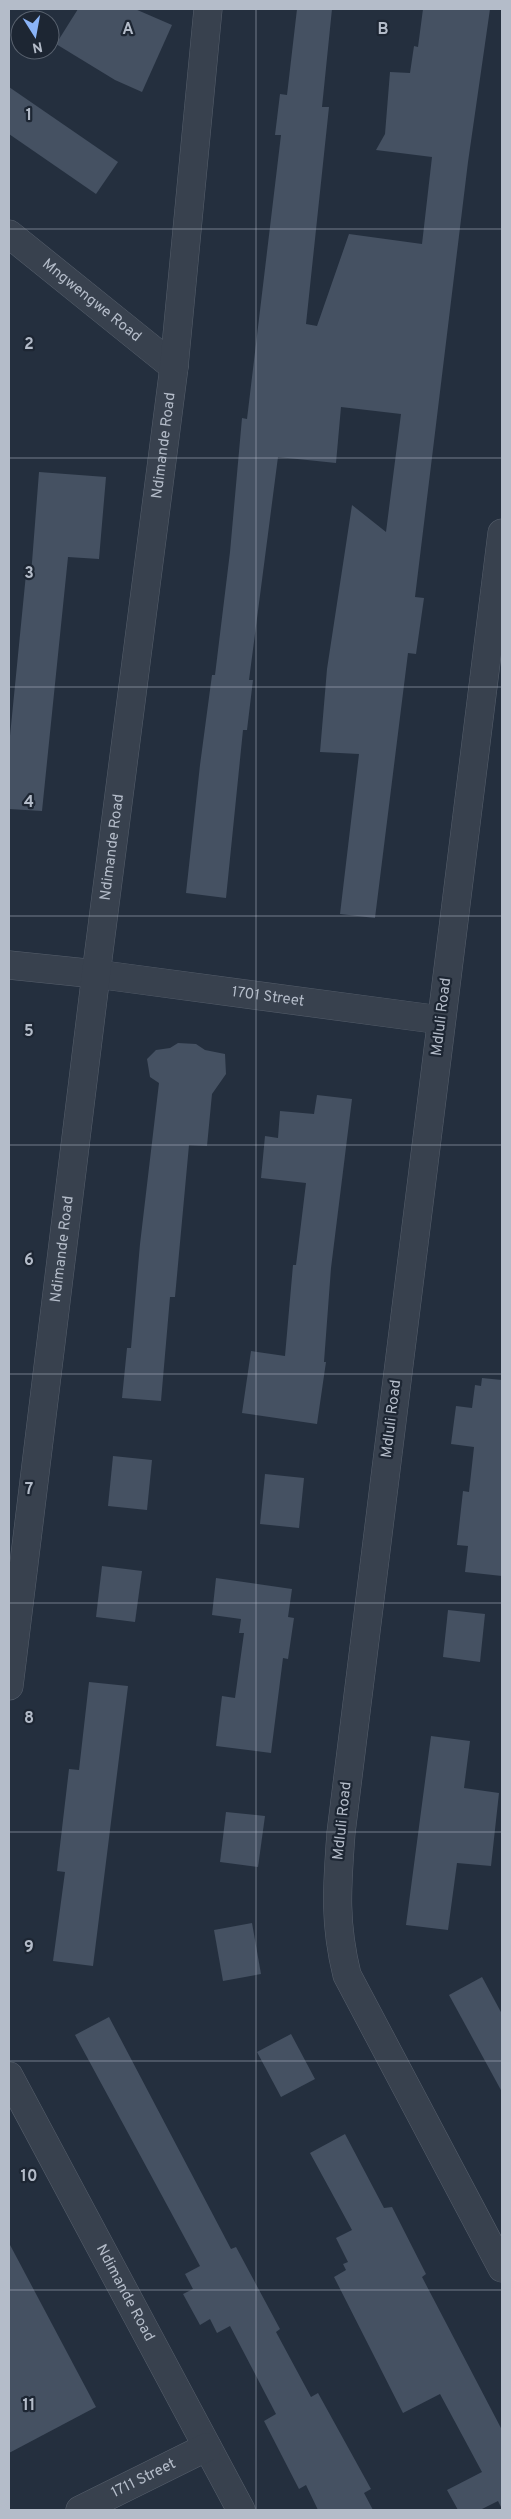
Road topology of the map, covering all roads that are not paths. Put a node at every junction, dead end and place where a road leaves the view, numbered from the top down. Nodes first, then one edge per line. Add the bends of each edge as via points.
1 (208, 9) edge
2 (9, 234) edge
3 (174, 367) junction
4 (502, 533) edge
5 (9, 965) edge
6 (96, 974) junction
7 (441, 1020) junction
8 (9, 1686) edge
9 (9, 2076) edge
10 (502, 2268) edge
11 (207, 2447) junction
12 (80, 2510) edge
13 (241, 2510) edge

1 - 3 street, Ndimande Road
2 - 3 street, Mngwengwe Road
3 - 6 street, Ndimande Road
4 - 7 street, Mdluli Road
5 - 6 street, 1701 Street
6 - 7 street, 1701 Street
6 - 8 street, Ndimande Road
7 - 10 street, Mdluli Road via 341,1833 336,1902 347,1975
9 - 11 street, Ndimande Road
11 - 12 street, 1711 Street
11 - 13 street, Ndimande Road

